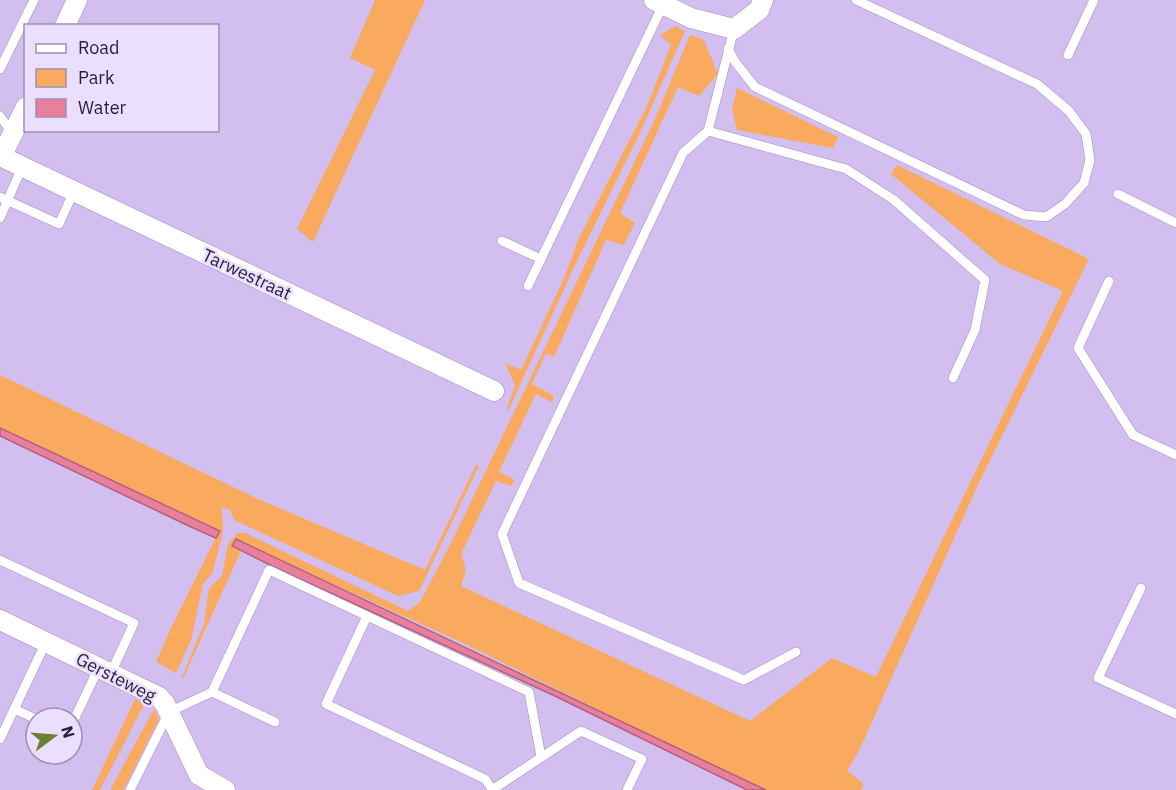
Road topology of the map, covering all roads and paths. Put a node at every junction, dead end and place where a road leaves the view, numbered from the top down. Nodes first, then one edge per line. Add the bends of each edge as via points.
1 (34, 0) edge
2 (77, 0) edge
3 (763, 0) edge
4 (856, 0) edge
5 (1094, 0) edge
6 (659, 2) edge
7 (66, 24) edge
8 (734, 29) junction
9 (728, 49) junction
10 (1068, 55) dead end
11 (0, 69) edge
12 (24, 111) edge
13 (0, 116) edge
14 (708, 131) junction
15 (13, 134) junction
16 (1, 157) edge
17 (22, 167) junction
18 (74, 191) junction
19 (1118, 195) dead end
20 (4, 198) edge
21 (0, 218) edge
22 (1176, 223) edge
23 (502, 241) dead end
24 (541, 259) junction
25 (1109, 281) dead end
26 (528, 286) dead end
27 (953, 378) dead end
28 (494, 391) dead end
29 (1176, 455) edge
30 (0, 560) edge
31 (1141, 588) dead end
32 (366, 616) junction
33 (0, 620) edge
34 (46, 642) junction
35 (796, 652) dead end
36 (105, 670) junction
37 (212, 692) junction
38 (83, 706) edge
39 (14, 709) junction
40 (169, 712) junction
41 (24, 714) edge
42 (1176, 714) edge
43 (275, 722) dead end
44 (0, 739) edge
45 (541, 757) junction
46 (130, 790) edge
47 (225, 790) edge
48 (492, 790) edge
49 (627, 790) edge

1 - 11 lane
2 - 7 street
3 - 8 street via 759,10
4 - 9 lane via 1037,84 1069,111 1086,134 1090,160 1083,183 1065,204 1046,217 1024,215 755,87
5 - 10 lane
6 - 8 street via 691,18
6 - 24 lane
8 - 9 lane
9 - 14 lane
12 - 15 street
13 - 15 lane
14 - 27 lane via 846,169 894,200 985,280 975,330
14 - 35 lane via 683,153 502,534 519,583 744,680
15 - 16 street
16 - 17 street, Tarwestraat
17 - 18 street, Tarwestraat
17 - 20 lane
18 - 20 lane via 59,224
18 - 28 street, Tarwestraat
19 - 22 lane
20 - 21 lane
23 - 24 lane
24 - 26 lane
25 - 29 lane via 1078,348 1133,435
30 - 36 lane via 134,623
31 - 42 lane via 1098,678
32 - 37 lane via 268,570
32 - 45 lane via 529,692
32 - 48 lane via 326,704 485,779
33 - 34 street, Gersteweg
34 - 36 street, Gersteweg
34 - 39 lane
36 - 38 lane
36 - 40 street, Gersteweg via 159,697
37 - 40 lane
37 - 43 lane
39 - 41 lane
39 - 44 lane
40 - 46 lane
40 - 47 street, Gersteweg via 199,775
45 - 48 lane
45 - 49 lane via 581,731 642,759

